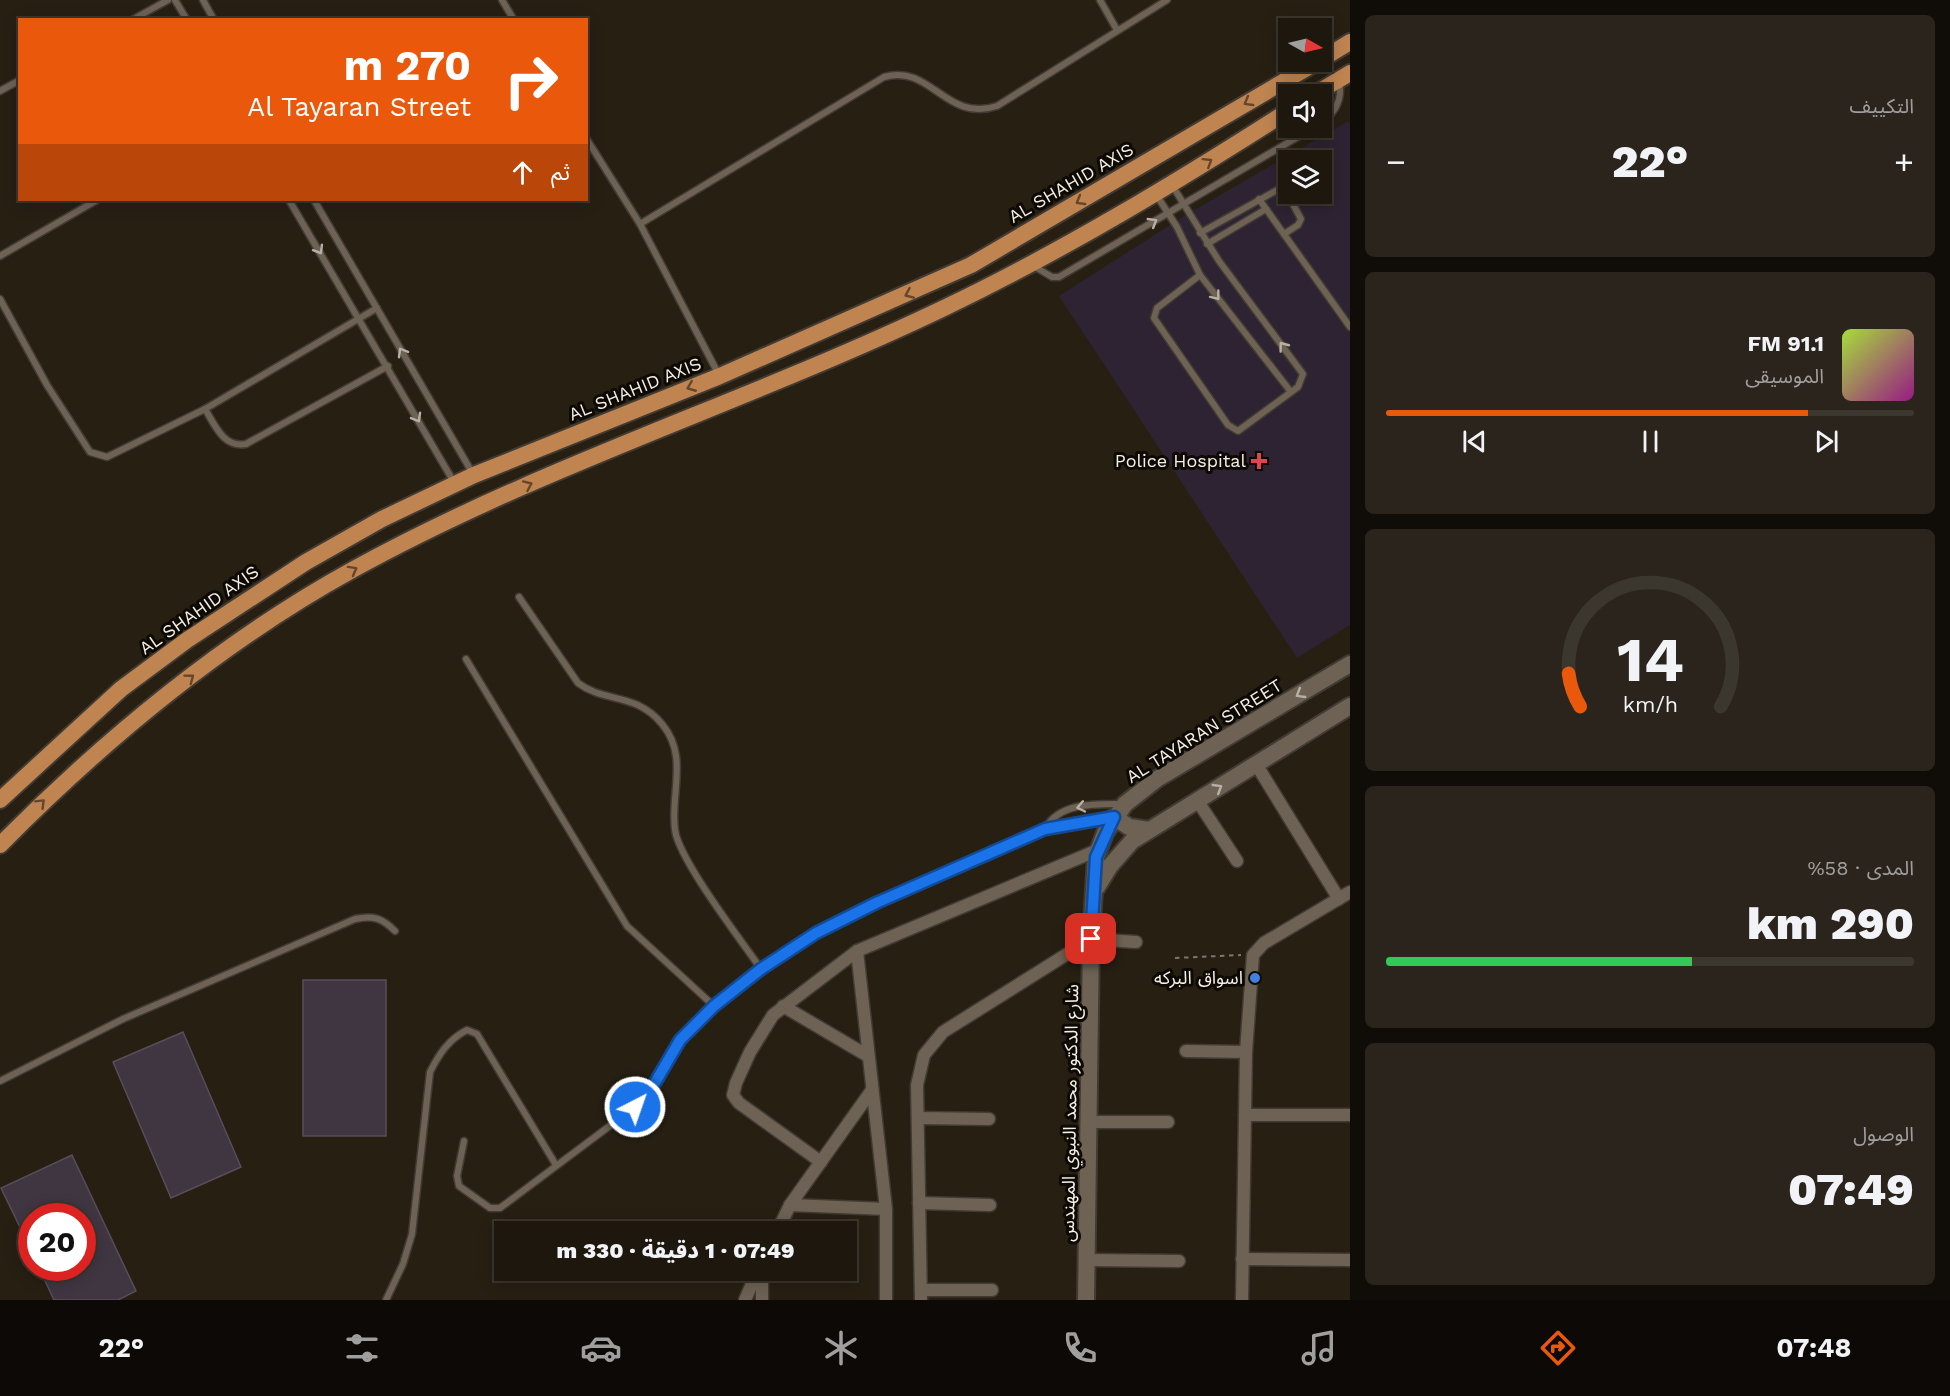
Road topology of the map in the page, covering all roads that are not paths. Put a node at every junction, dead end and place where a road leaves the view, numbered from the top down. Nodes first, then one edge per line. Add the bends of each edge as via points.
1 (168, 0) edge
2 (176, 0) edge
3 (203, 0) edge
4 (502, 0) edge
5 (1100, 0) edge
6 (1167, 0) edge
7 (136, 18) edge
8 (186, 18) edge
9 (213, 18) edge
10 (513, 18) edge
11 (1117, 30) junction
12 (1350, 42) edge
13 (1332, 53) edge
14 (1300, 72) edge
15 (1344, 76) edge
16 (18, 81) edge
17 (1331, 84) edge
18 (0, 91) edge
19 (1332, 110) edge
20 (1278, 117) edge
21 (1296, 138) edge
22 (588, 141) edge
23 (1172, 184) junction
24 (1156, 194) junction
25 (1259, 199) junction
26 (95, 201) edge
27 (290, 201) edge
28 (315, 201) edge
29 (1183, 204) junction
30 (1266, 209) junction
31 (1168, 213) junction
32 (640, 224) junction
33 (1200, 233) junction
34 (1284, 234) junction
35 (1207, 244) junction
36 (0, 256) edge
37 (1029, 263) junction
38 (1200, 275) junction
39 (0, 299) edge
40 (377, 308) junction
41 (360, 319) junction
42 (1350, 327) edge
43 (388, 366) junction
44 (720, 376) junction
45 (1291, 393) junction
46 (205, 409) junction
47 (474, 475) junction
48 (455, 484) junction
49 (519, 597) dead end
50 (466, 659) dead end
51 (1350, 664) edge
52 (1350, 706) edge
53 (1256, 764) junction
54 (0, 800) edge
55 (1197, 800) junction
56 (1120, 810) junction
57 (1045, 829) junction
58 (1149, 830) junction
59 (0, 845) edge
60 (1098, 850) junction
61 (1237, 861) dead end
62 (1095, 891) junction
63 (1345, 895) edge
64 (395, 931) dead end
65 (1091, 939) junction
66 (1136, 942) dead end
67 (857, 951) junction
68 (761, 969) junction
69 (714, 1006) junction
70 (783, 1006) junction
71 (1186, 1051) dead end
72 (1246, 1052) junction
73 (868, 1056) junction
74 (0, 1081) edge
75 (872, 1090) junction
76 (1350, 1114) edge
77 (1245, 1115) junction
78 (918, 1118) junction
79 (989, 1119) dead end
80 (1089, 1122) junction
81 (1168, 1122) dead end
82 (464, 1141) dead end
83 (821, 1162) junction
84 (556, 1165) junction
85 (919, 1203) junction
86 (790, 1205) junction
87 (990, 1205) dead end
88 (886, 1209) junction
89 (782, 1221) edge
90 (1242, 1258) junction
91 (1087, 1260) junction
92 (1350, 1260) edge
93 (1179, 1261) dead end
94 (754, 1281) edge
95 (761, 1281) edge
96 (992, 1290) dead end
97 (921, 1295) edge
98 (386, 1300) edge
99 (745, 1300) edge
100 (762, 1300) edge
101 (886, 1300) edge
102 (1086, 1300) edge
103 (1242, 1300) edge

1 - 7 lane
2 - 8 lane
3 - 9 lane
4 - 10 lane
5 - 11 lane
6 - 11 lane
11 - 32 lane via 997,106 982,111 958,105 905,74 884,77
12 - 13 main road
14 -> 44 main road, AL SHAHID AXIS via 971,265
15 - 17 main road
15 - 19 lane via 1338,103
16 - 18 lane
23 -> 20 main road
21 - 29 lane
22 - 32 lane
23 - 24 main road
23 - 29 lane
24 - 31 lane
24 - 37 main road
25 - 30 lane
25 - 33 lane
25 - 34 lane via 1273,190 1287,193 1301,219
26 - 36 lane
27 -> 41 lane
28 - 40 lane
29 - 31 lane
29 - 33 lane
30 - 34 lane
30 - 35 lane
37 -> 31 lane via 1059,277
31 - 38 lane
32 - 44 lane
33 - 35 lane
34 - 42 lane
45 -> 35 lane via 1301,384 1301,369
59 -> 37 main road via 63,781 166,696 223,653 351,571 531,483 903,327
38 -> 45 lane
38 - 45 lane via 1157,308 1154,318 1228,426 1242,429
39 - 46 lane via 47,385 90,452 98,457 115,455
40 - 41 lane
47 -> 40 lane
41 - 43 lane
41 - 46 lane
43 - 46 lane via 246,444 230,443
43 -> 48 lane
44 -> 47 main road, AL SHAHID AXIS
47 - 48 main road, AL SHAHID AXIS
48 - 54 main road, AL SHAHID AXIS via 372,525 230,609 121,689
49 - 68 lane via 578,683 635,703 656,717 668,732 678,763 674,821 681,849
50 - 69 lane via 627,926
51 -> 56 main road, AL TAYARAN STREET via 1157,779
52 - 53 main road
55 -> 53 main road
53 - 63 street
55 - 58 main road
55 - 61 street
56 - 57 lane
56 -> 57 lane via 1074,808 1052,819
56 - 58 main road via 1129,827
56 - 60 main road, AL TAYARAN STREET
57 - 68 lane via 841,919
58 - 62 main road via 1122,849
60 - 62 main road, AL TAYARAN STREET
60 - 67 street
62 - 65 main road, شارع الدكتور محمد النبوي المهندس
63 - 72 street via 1264,943 1253,955
64 - 74 lane via 384,920 369,916 355,919 123,1019
65 - 66 street
65 - 78 street via 943,1032 932,1043 919,1070
65 - 80 main road, شارع الدكتور محمد النبوي المهندس
67 - 70 street
67 - 73 street
68 - 69 lane
69 - 84 lane via 673,1048 645,1098
70 - 73 street
70 - 83 street via 761,1033 734,1095 739,1103
71 - 72 street
72 - 77 street
73 - 75 street
75 - 83 street
75 - 88 street
76 - 77 street
77 - 90 street
78 - 79 street
78 - 85 street
80 - 81 street
80 - 91 main road, شارع الدكتور محمد النبوي المهندس
82 - 84 lane via 457,1183 490,1208 500,1208
83 - 86 street
84 - 98 lane via 477,1034 467,1030 460,1034 438,1056 430,1072 412,1234
85 - 87 street
85 - 97 street
86 - 88 street
86 - 89 street
88 - 101 street
90 - 92 street
90 - 103 street
91 - 93 street
91 - 102 main road, شارع الدكتور محمد النبوي المهندس
94 - 99 street
95 - 100 street
96 - 97 street

